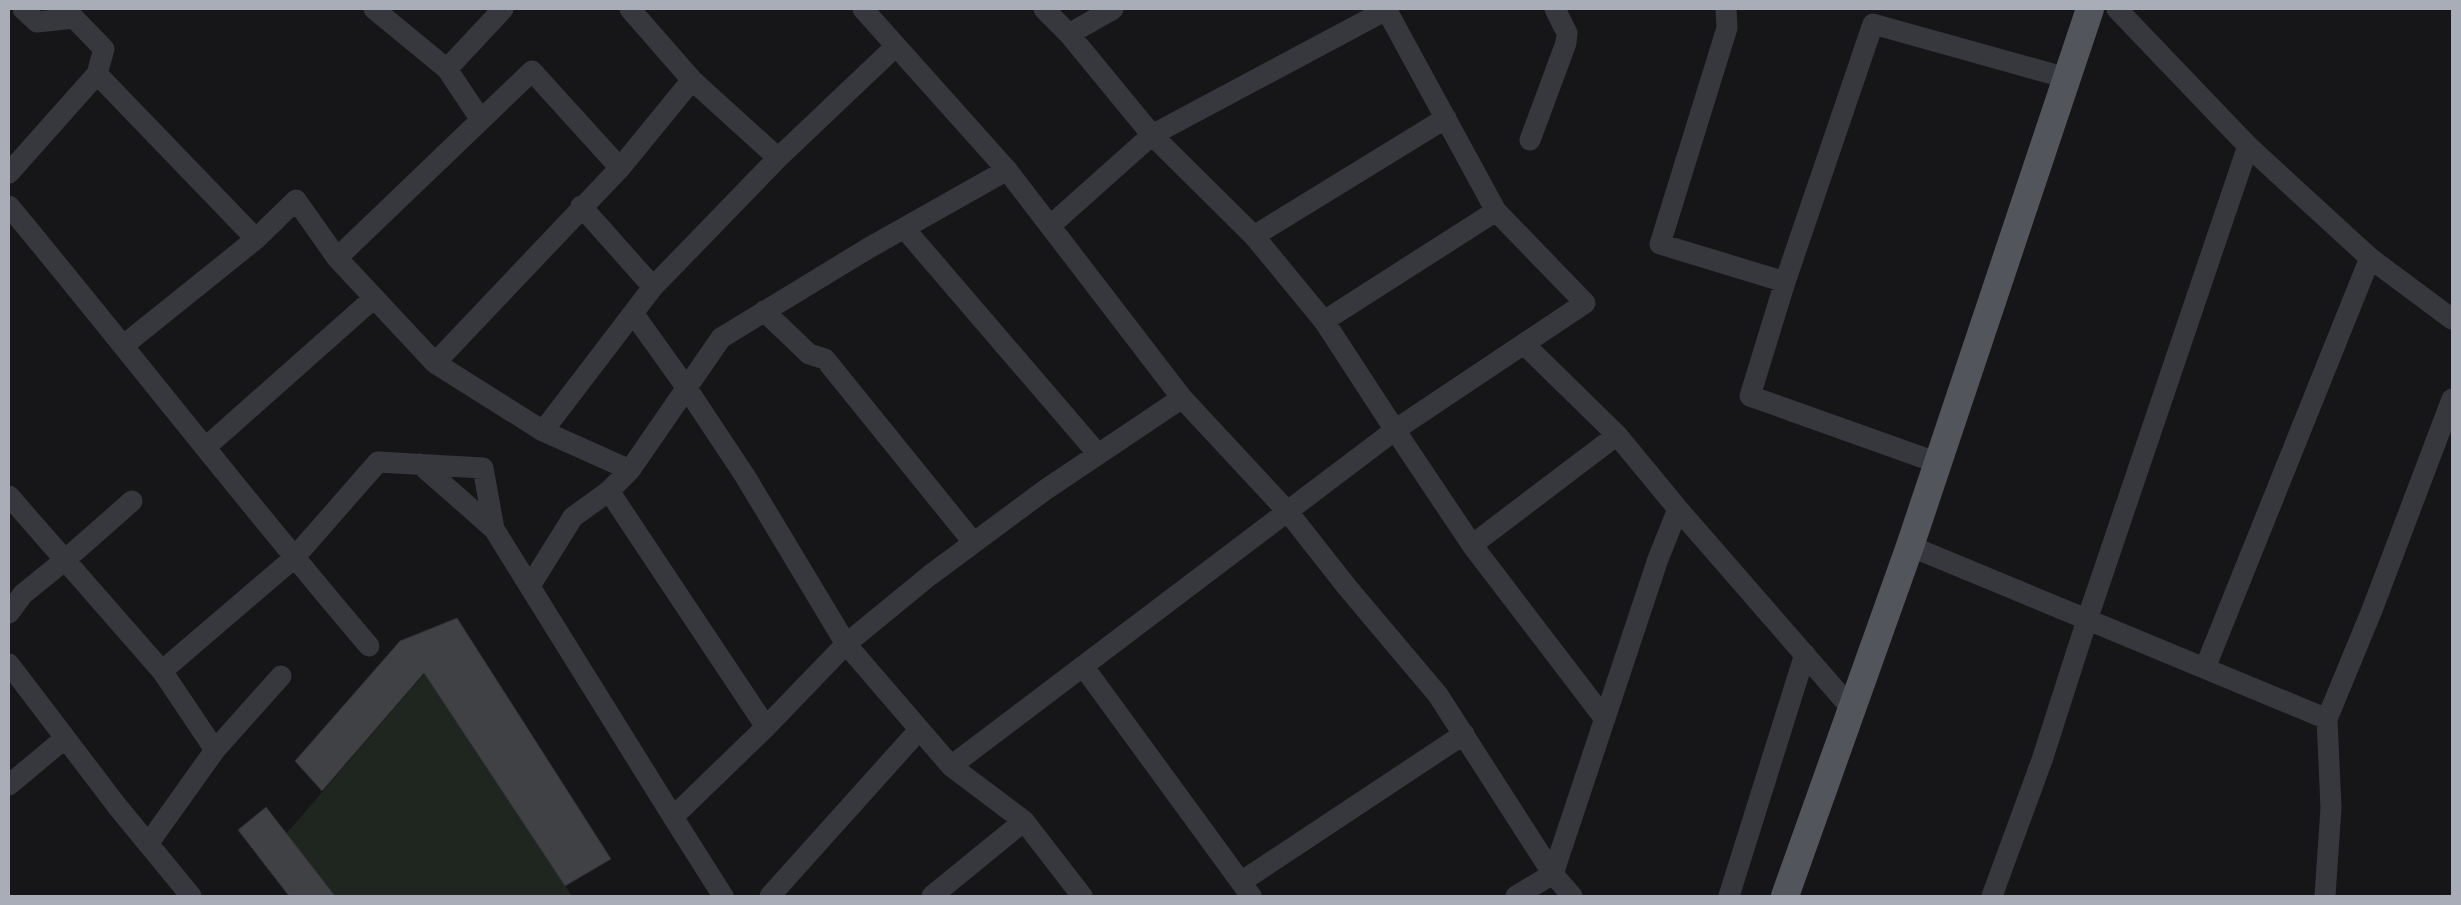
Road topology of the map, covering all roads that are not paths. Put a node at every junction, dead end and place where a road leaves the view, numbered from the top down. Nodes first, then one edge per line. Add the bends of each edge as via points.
1 (23, 9) edge
2 (374, 9) edge
3 (503, 9) edge
4 (630, 9) edge
5 (863, 9) edge
6 (1044, 9) edge
7 (1113, 9) edge
8 (1387, 9) edge
9 (1555, 9) edge
10 (1726, 9) edge
11 (2090, 9) edge
12 (2117, 9) edge
13 (1876, 17) edge
14 (1069, 34) junction
15 (896, 46) junction
16 (447, 69) junction
17 (97, 74) junction
18 (2067, 78) junction
19 (692, 80) junction
20 (1446, 118) junction
21 (481, 120) junction
22 (1152, 135) junction
23 (1530, 140) dead end
24 (2248, 146) junction
25 (778, 158) junction
26 (620, 168) junction
27 (1007, 170) junction
28 (9, 173) edge
29 (9, 206) edge
30 (581, 206) junction
31 (1496, 211) junction
32 (1050, 226) junction
33 (904, 228) junction
34 (1254, 236) junction
35 (256, 239) junction
36 (337, 258) junction
37 (2370, 258) junction
38 (1786, 282) junction
39 (653, 287) junction
40 (374, 298) junction
41 (764, 312) junction
42 (633, 314) junction
43 (2452, 319) edge
44 (1324, 320) junction
45 (1524, 344) junction
46 (124, 345) junction
47 (435, 363) junction
48 (686, 386) junction
49 (1182, 398) junction
50 (2452, 399) edge
51 (1395, 430) junction
52 (543, 431) junction
53 (1617, 435) junction
54 (206, 447) junction
55 (1098, 454) junction
56 (1938, 463) junction
57 (420, 464) junction
58 (630, 470) junction
59 (609, 492) junction
60 (9, 496) edge
61 (132, 501) dead end
62 (1678, 509) junction
63 (1288, 512) junction
64 (494, 530) junction
65 (973, 542) junction
66 (1472, 545) junction
67 (1910, 546) junction
68 (294, 558) junction
69 (65, 560) junction
70 (530, 586) junction
71 (9, 613) edge
72 (2087, 620) junction
73 (846, 644) junction
74 (369, 646) dead end
75 (1805, 654) junction
76 (9, 664) edge
77 (1083, 666) junction
78 (2205, 668) junction
79 (162, 671) junction
80 (281, 676) dead end
81 (1852, 709) junction
82 (1605, 719) junction
83 (2327, 719) junction
84 (766, 727) junction
85 (919, 730) junction
86 (1464, 734) junction
87 (64, 739) junction
88 (215, 750) junction
89 (951, 766) junction
90 (9, 785) edge
91 (673, 817) junction
92 (1024, 821) junction
93 (148, 844) junction
94 (1553, 874) junction
95 (1246, 889) edge
96 (191, 896) edge
97 (723, 896) edge
98 (770, 896) edge
99 (932, 896) edge
100 (1082, 896) edge
101 (1516, 896) edge
102 (1572, 896) edge
103 (1729, 896) edge
104 (1785, 896) edge
105 (1992, 896) edge
106 (2325, 896) edge

1 - 17 street via 37,22 74,18 104,49
2 - 16 street
3 - 16 street
4 - 19 street
5 - 15 street
6 - 14 street
7 - 14 street
8 - 20 street
8 - 22 street
9 - 23 street via 1567,33 1566,43
10 - 38 street via 1727,28 1660,244
11 - 18 main road
12 - 24 street
13 - 18 street
13 - 38 street
14 - 22 street
15 - 25 street
15 - 27 street
16 - 21 street
17 - 28 street
17 - 35 street
18 - 56 main road
19 - 25 street
19 - 26 street
20 - 31 street
20 - 34 street
21 - 26 street via 532,71
21 - 36 street
22 - 32 street
22 - 34 street
24 - 37 street
24 - 72 street
25 - 39 street
26 - 30 street
27 - 32 street
27 - 33 street
29 - 46 street
30 - 39 street
30 - 47 street
31 - 44 street
31 - 45 street via 1585,302
32 - 49 street
33 - 41 street
33 - 55 street
34 - 44 street
35 - 36 street via 296,200
35 - 46 street
36 - 40 street
37 - 43 street
37 - 78 street
38 - 56 street via 1750,396
39 - 42 street
40 - 47 street
40 - 54 street
41 - 48 street via 721,338
41 - 65 street via 809,354 825,359
42 - 48 street
42 - 52 street
44 - 51 street
45 - 51 street
45 - 53 street
46 - 54 street
47 - 52 street
48 - 58 street
48 - 73 street via 746,476
49 - 55 street
49 - 63 street
50 - 83 street
51 - 63 street
51 - 66 street
52 - 58 street
53 - 62 street
53 - 66 street
54 - 68 street
55 - 65 street
56 - 67 main road
57 - 64 street
57 - 64 street via 483,468
57 - 68 street via 378,462
58 - 59 street
59 - 70 street via 573,517
59 - 84 street
60 - 69 street
61 - 69 street
62 - 75 street
62 - 82 street
63 - 77 street
63 - 86 street via 1438,696
64 - 70 street
65 - 73 street
66 - 82 street
67 - 72 street
67 - 81 main road
68 - 74 street
68 - 79 street
69 - 71 street via 23,594
69 - 79 street
70 - 91 street
72 - 78 street
72 - 105 street via 2042,760
73 - 84 street
73 - 85 street
75 - 81 street
75 - 103 street
76 - 87 street
77 - 89 street
77 - 95 street
78 - 83 street
79 - 88 street
80 - 88 street
81 - 104 main road
82 - 94 street
83 - 106 street via 2331,808
84 - 91 street
85 - 89 street
85 - 98 street
86 - 94 street
86 - 95 street
87 - 90 street
87 - 93 street
88 - 93 street
89 - 92 street
91 - 97 street
92 - 99 street
92 - 100 street
93 - 96 street
94 - 101 street
94 - 102 street

